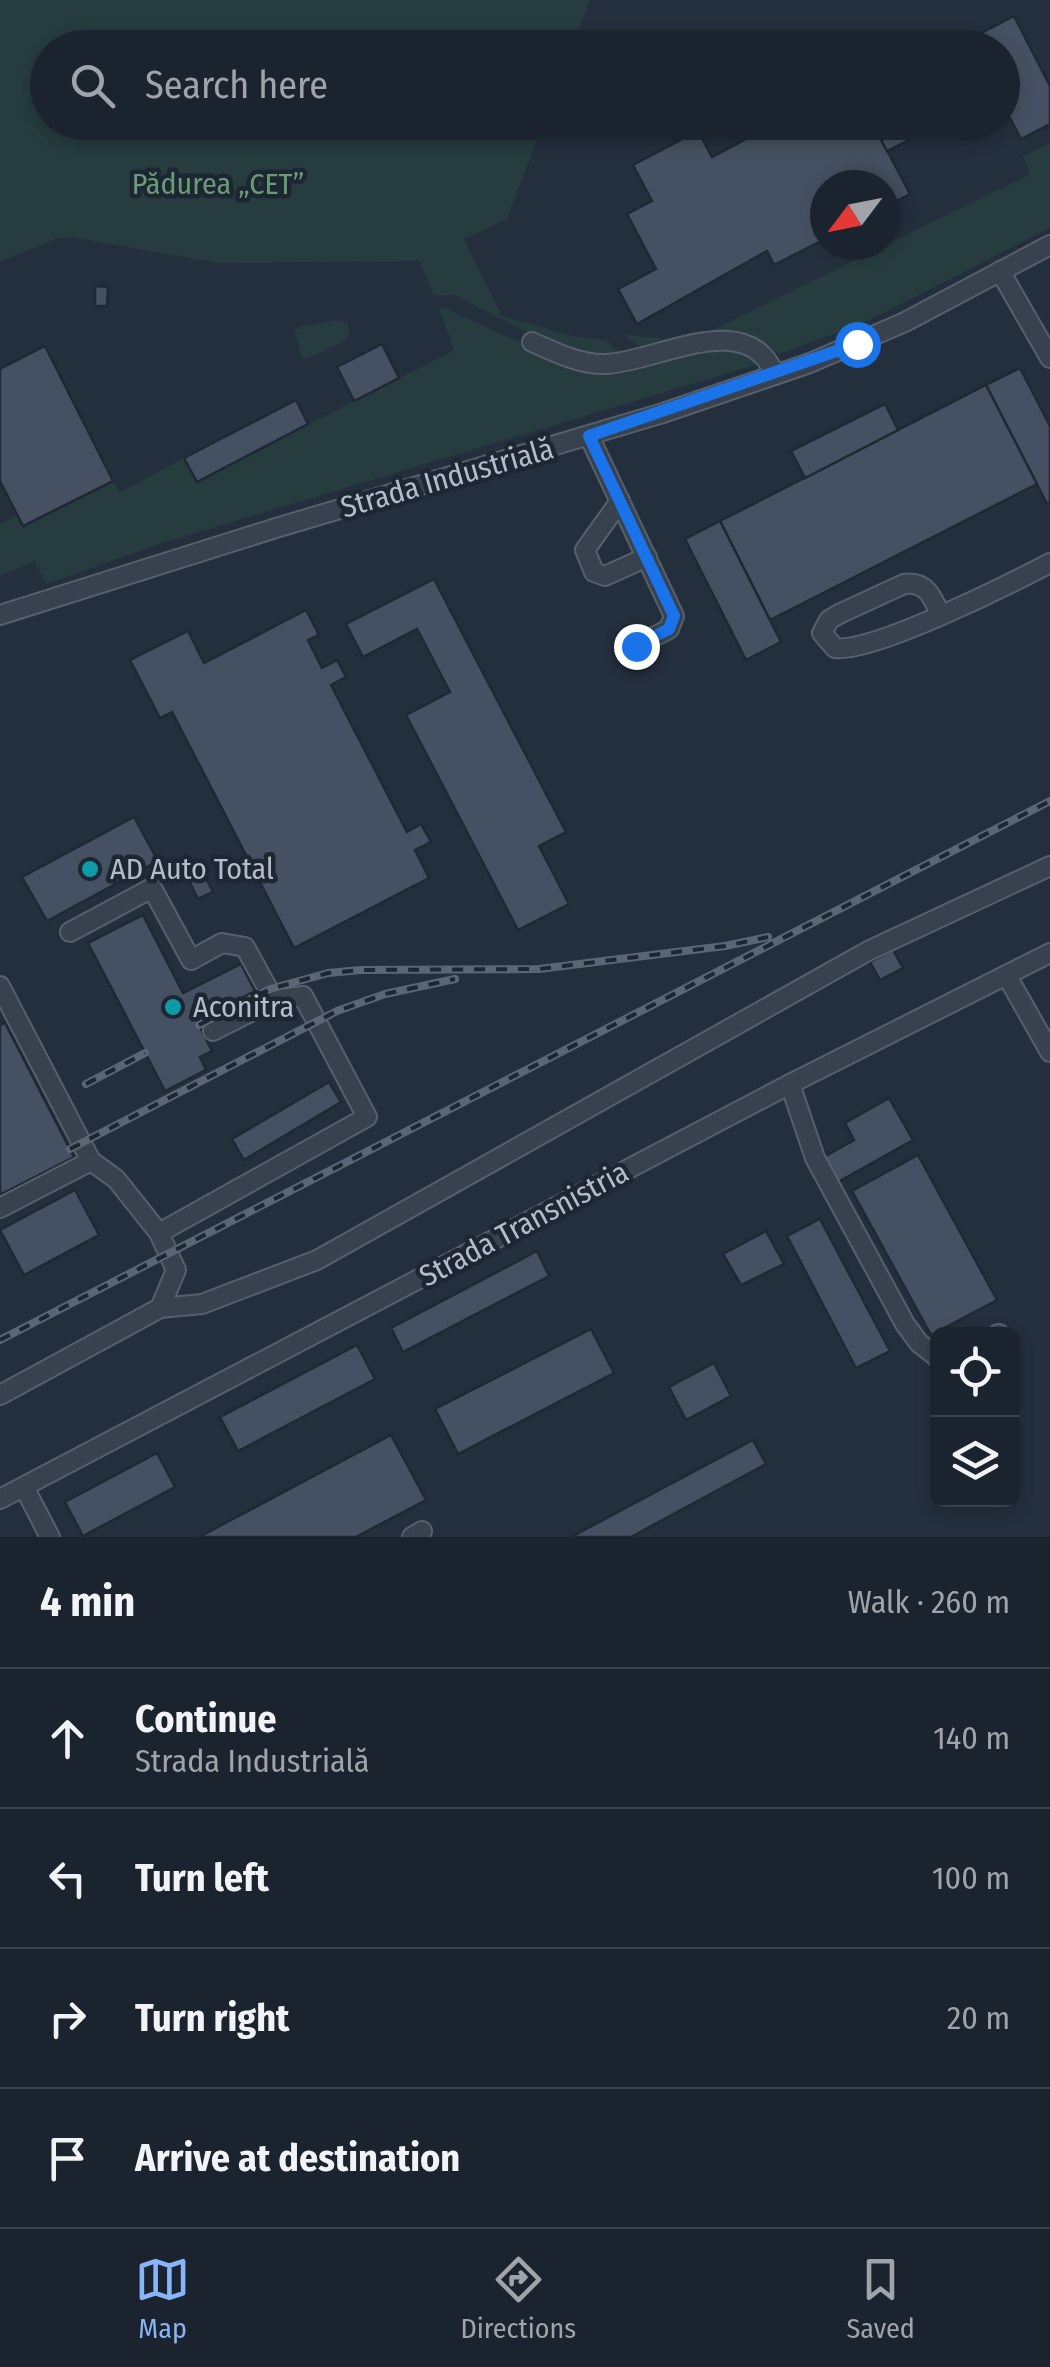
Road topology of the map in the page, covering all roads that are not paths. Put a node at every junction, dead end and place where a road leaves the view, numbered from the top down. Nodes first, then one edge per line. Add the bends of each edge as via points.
1 (1050, 246) edge
2 (1000, 271) junction
3 (532, 342) dead end
4 (1050, 358) edge
5 (775, 374) junction
6 (589, 436) junction
7 (620, 501) junction
8 (647, 557) junction
9 (1050, 562) edge
10 (940, 614) junction
11 (0, 615) edge
12 (636, 646) dead end
13 (1050, 866) edge
14 (70, 932) dead end
15 (1050, 953) edge
16 (1007, 976) junction
17 (0, 986) edge
18 (274, 1000) junction
19 (214, 1030) dead end
20 (1050, 1052) edge
21 (790, 1084) junction
22 (91, 1161) junction
23 (0, 1208) edge
24 (159, 1234) junction
25 (160, 1308) junction
26 (930, 1352) edge
27 (0, 1394) edge
28 (24, 1487) junction
29 (0, 1500) edge
30 (50, 1537) edge

1 - 2 street, Strada Industrială
2 - 4 street
2 - 5 street, Strada Industrială via 873,337
3 - 5 street via 599,364 729,340 752,346
5 - 6 street, Strada Industrială
6 - 7 street
6 - 11 street, Strada Industrială
7 - 8 street
7 - 8 street via 586,546 586,559 604,576
8 - 12 street via 674,622
9 - 10 street
10 - 10 street via 844,650 822,633 839,614 916,582
13 - 25 street via 868,951 317,1260 202,1304
14 - 18 street via 152,888 191,960 222,943 245,947
15 - 16 street, Strada Transnistria
16 - 20 street
16 - 21 street, Strada Transnistria
17 - 22 street
18 - 19 street
18 - 24 street via 302,996 367,1117
21 - 26 street via 815,1158 905,1324
21 - 28 street, Strada Transnistria
22 - 23 street
22 - 24 street via 116,1179
24 - 25 street via 176,1270
25 - 27 street
28 - 29 street, Strada Transnistria
28 - 30 street

